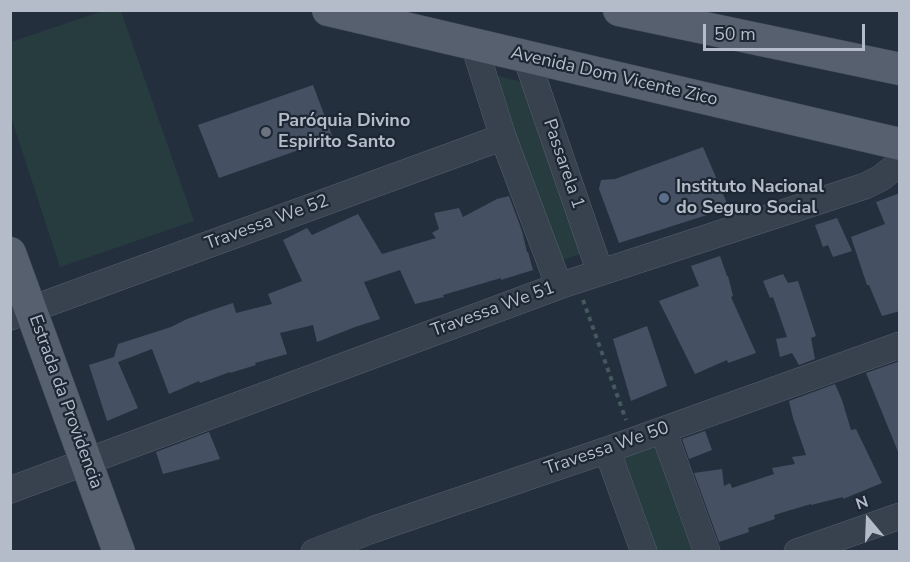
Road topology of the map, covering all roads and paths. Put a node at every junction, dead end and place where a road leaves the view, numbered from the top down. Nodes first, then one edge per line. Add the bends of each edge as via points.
1 (328, 10) edge
2 (628, 12) edge
3 (474, 45) junction
4 (526, 57) junction
5 (900, 69) edge
6 (503, 137) junction
7 (900, 144) edge
8 (900, 163) edge
9 (10, 253) edge
10 (579, 279) junction
11 (21, 314) edge
12 (900, 345) edge
13 (663, 430) junction
14 (633, 440) junction
15 (607, 450) junction
16 (86, 461) junction
17 (10, 490) edge
18 (900, 516) edge
19 (119, 552) edge
20 (314, 552) edge
21 (644, 552) edge
22 (707, 552) edge
23 (797, 552) edge

1 - 3 main road, Avenida Dom Vicente Zico
2 - 5 main road
3 - 4 main road, Avenida Dom Vicente Zico
3 - 6 street
4 - 7 main road, Avenida Dom Vicente Zico
4 - 10 street, Passarela 1
6 - 10 street
6 - 11 street, Travessa We 52
8 - 10 street, Travessa We 51 via 865,186
9 - 11 main road, Estrada da Providencia
10 - 14 path
10 - 16 street, Travessa We 51
11 - 16 main road, Estrada da Providencia
12 - 13 street, Travessa We 50
13 - 14 street, Travessa We 50
13 - 22 street
14 - 15 street, Travessa We 50
15 - 20 street, Travessa We 50
15 - 21 street
16 - 17 street, Travessa We 51
16 - 19 main road, Estrada da Providencia
18 - 23 street

